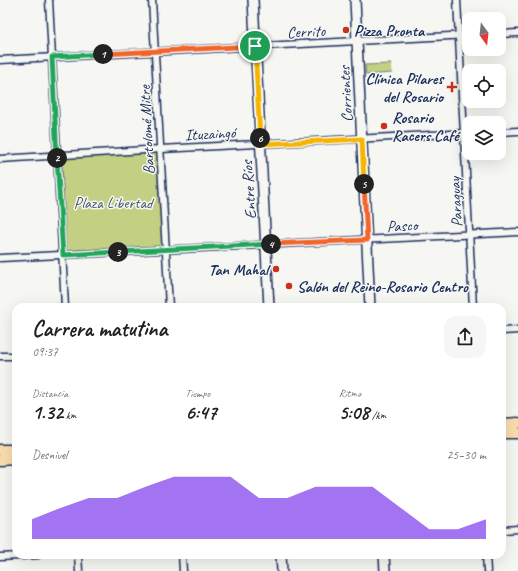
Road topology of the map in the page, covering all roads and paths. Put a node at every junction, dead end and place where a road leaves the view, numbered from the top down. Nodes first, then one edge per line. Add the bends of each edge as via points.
1 (49, 0) edge
2 (152, 0) edge
3 (253, 0) edge
4 (355, 0) edge
5 (457, 0) edge
6 (518, 33) edge
7 (506, 34) edge
8 (459, 36) junction
9 (357, 41) junction
10 (255, 46) junction
11 (155, 52) junction
12 (52, 57) junction
13 (0, 60) edge
14 (465, 116) edge
15 (518, 131) edge
16 (506, 132) edge
17 (462, 133) edge
18 (362, 139) junction
19 (260, 144) junction
20 (161, 149) junction
21 (57, 156) junction
22 (0, 159) edge
23 (467, 160) edge
24 (518, 232) edge
25 (469, 234) junction
26 (367, 240) junction
27 (267, 245) junction
28 (166, 250) junction
29 (63, 255) junction
30 (0, 258) edge
31 (65, 303) edge
32 (169, 303) edge
33 (269, 303) edge
34 (370, 303) edge
35 (473, 303) edge
36 (518, 330) edge
37 (506, 331) edge
38 (0, 356) edge
39 (12, 356) edge
40 (518, 423) edge
41 (506, 424) edge
42 (518, 432) edge
43 (506, 433) edge
44 (0, 450) edge
45 (12, 450) edge
46 (12, 459) edge
47 (0, 460) edge
48 (518, 529) edge
49 (506, 530) edge
50 (12, 556) edge
51 (0, 557) edge
52 (78, 559) edge
53 (182, 559) edge
54 (281, 559) edge
55 (384, 559) edge
56 (486, 559) edge
57 (79, 571) edge
58 (183, 571) edge
59 (282, 571) edge
60 (384, 571) edge
61 (487, 571) edge

1 - 12 street
2 - 11 street, Bartolomé Mitre
3 - 10 main road, Entre Ríos
4 - 9 main road, Corrientes
5 - 8 street, Paraguay
6 - 7 street
8 - 9 street, Cerrito
8 - 14 street, Paraguay
9 - 10 street, Cerrito
9 - 18 main road, Corrientes
10 - 11 street, Cerrito
10 - 19 main road, Entre Ríos
11 - 12 street, Cerrito
11 - 20 street, Bartolomé Mitre
12 - 13 street, Cerrito
12 - 21 street
15 - 16 street
17 - 18 street, Ituzaingó
18 - 19 street, Ituzaingó
18 - 26 main road, Corrientes
19 - 20 street, Ituzaingó
19 - 27 main road, Entre Ríos
20 - 21 street, Ituzaingó
20 - 28 street, Bartolomé Mitre
21 - 22 street, Ituzaingó
21 - 29 street
23 - 25 street, Paraguay
24 - 25 street, Pasco
25 - 26 street, Pasco
25 - 35 street, Paraguay
26 - 27 street, Pasco
26 - 34 main road, Corrientes
27 - 28 street, Pasco
27 - 33 main road, Entre Ríos
28 - 29 street, Pasco
28 - 32 street, Bartolomé Mitre
29 - 30 street, Pasco
29 - 31 street
36 - 37 street
38 - 39 street
40 - 41 main road
42 - 43 main road
44 - 45 main road
46 - 47 main road
48 - 49 street
50 - 51 street
52 - 57 street
53 - 58 street
54 - 59 main road
55 - 60 main road
56 - 61 street

